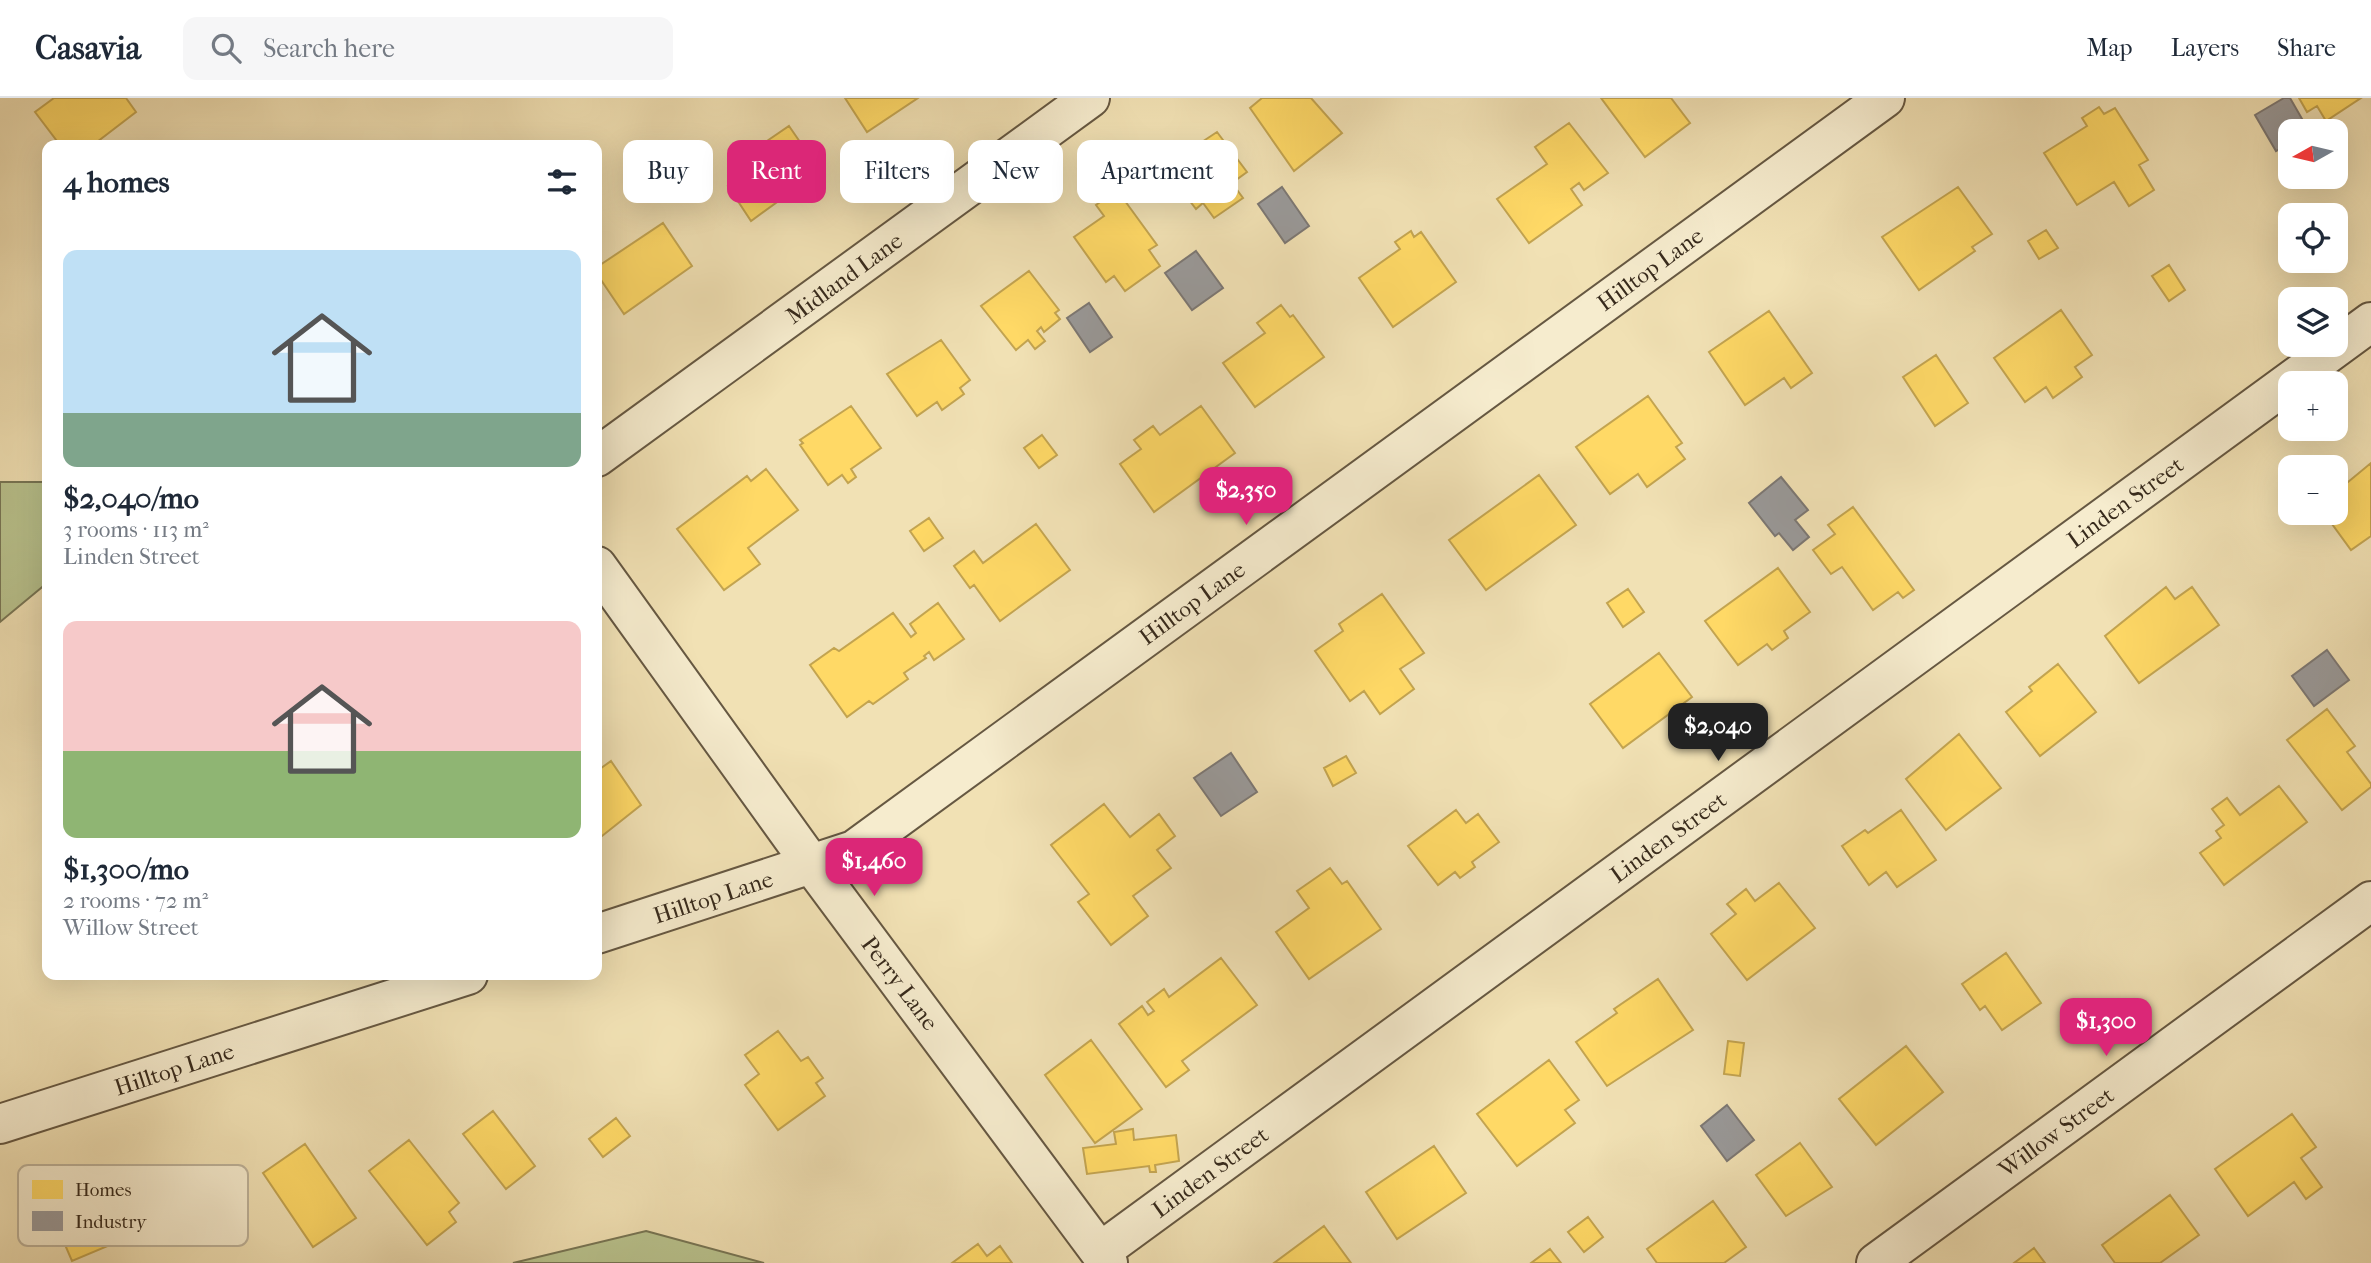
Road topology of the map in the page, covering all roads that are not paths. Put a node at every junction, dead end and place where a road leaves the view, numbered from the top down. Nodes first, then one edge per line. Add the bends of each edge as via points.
1 (1090, 98) edge
2 (1885, 98) edge
3 (2371, 322) edge
4 (602, 453) edge
5 (602, 573) edge
6 (812, 865) junction
7 (2371, 901) edge
8 (602, 932) edge
9 (452, 980) edge
10 (0, 1124) edge
11 (1104, 1258) edge
12 (1877, 1263) edge

1 - 4 street, Midland Lane
2 - 6 street, Hilltop Lane via 854,850
3 - 11 street, Linden Street
5 - 6 street, Perry Lane
6 - 8 street, Hilltop Lane
6 - 11 street, Perry Lane
7 - 12 street, Willow Street
9 - 10 street, Hilltop Lane

